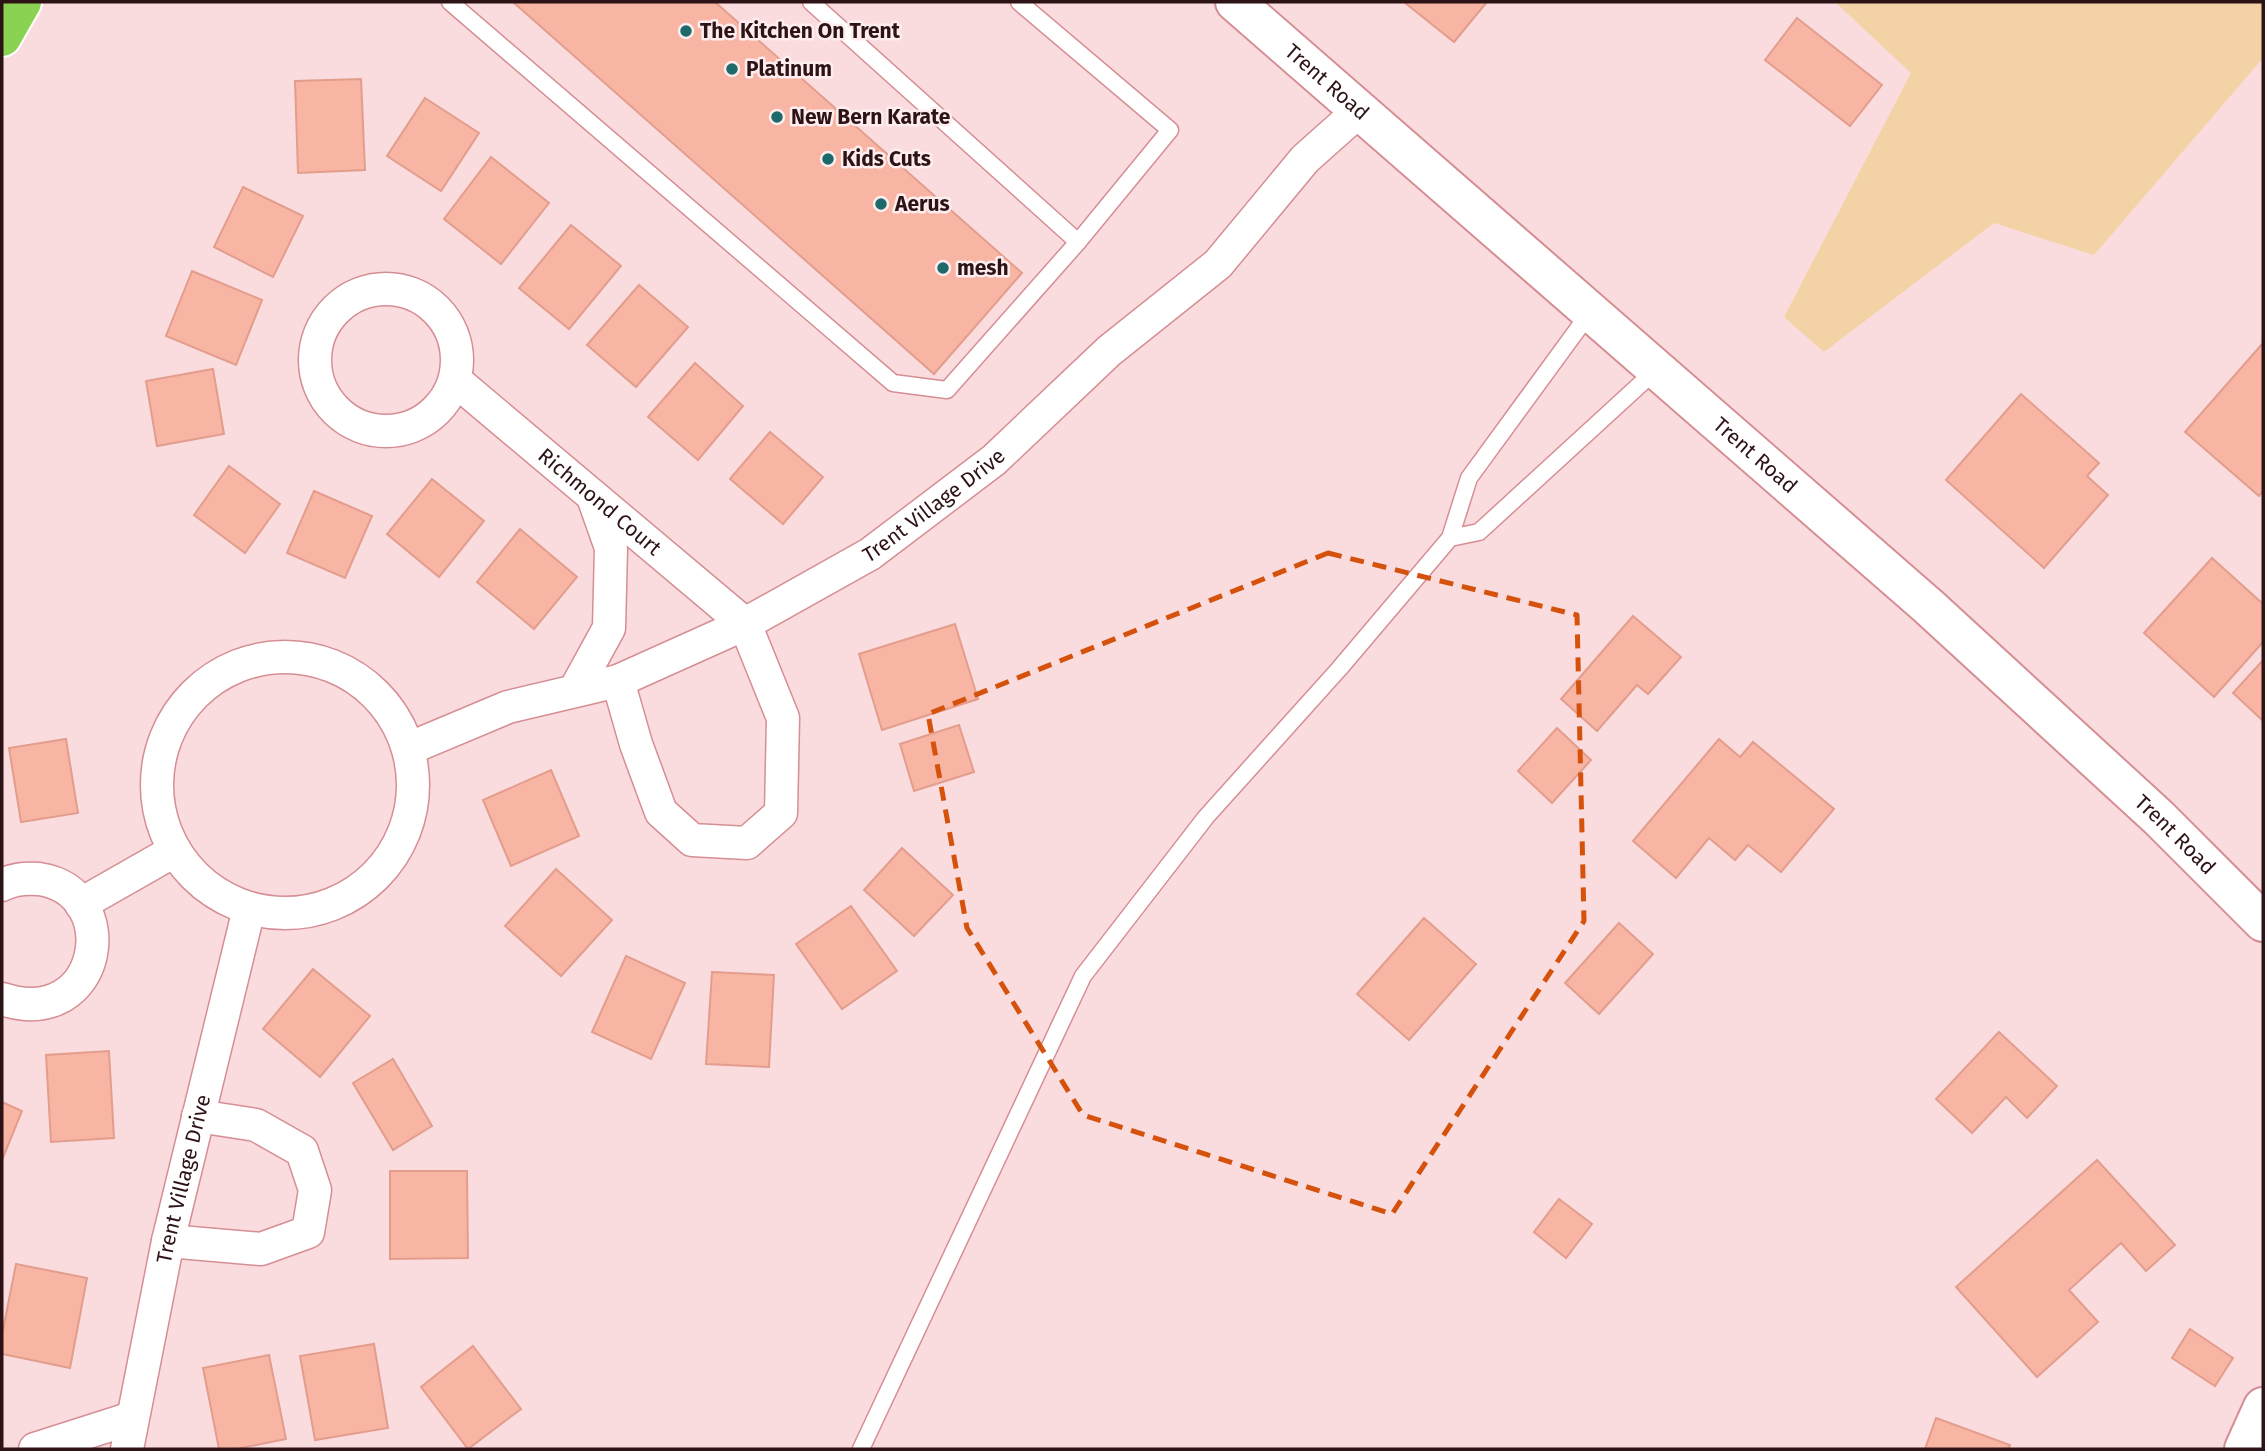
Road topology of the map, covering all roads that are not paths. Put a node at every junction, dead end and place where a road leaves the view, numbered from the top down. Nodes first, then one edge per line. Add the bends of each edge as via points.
1 (22, 2) edge
2 (450, 2) edge
3 (811, 2) edge
4 (1019, 2) edge
5 (1235, 2) edge
6 (2, 37) edge
7 (1360, 110) junction
8 (1078, 242) junction
9 (1591, 311) junction
10 (1657, 369) junction
11 (455, 380) junction
12 (593, 496) junction
13 (1450, 538) junction
14 (745, 624) junction
15 (618, 681) junction
16 (575, 690) junction
17 (408, 749) junction
18 (174, 851) junction
19 (2, 885) edge
20 (81, 904) junction
21 (250, 909) junction
22 (2263, 922) edge
23 (2, 999) edge
24 (198, 1116) junction
25 (167, 1241) junction
26 (2263, 1407) edge
27 (132, 1418) junction
28 (35, 1449) edge
29 (127, 1449) edge
30 (861, 1449) edge
31 (2244, 1449) edge

1 - 6 highway
2 - 8 lane via 894,383 947,390
3 - 8 lane
4 - 8 lane via 1170,130
5 - 7 street, Trent Road
7 - 9 street, Trent Road
7 - 14 street, Trent Village Drive via 1305,159 1218,264 1109,351 994,460 870,554
9 - 10 street, Trent Road
9 - 13 lane via 1469,478
10 - 13 lane via 1479,532
10 - 22 street, Trent Road via 1928,606 2159,818
11 - 11 street via 458,356 453,332 440,312 421,296 398,288 373,289 350,297 332,311 320,332 315,354 317,377 326,399 341,416 362,428 384,432 407,429 429,418 445,402
11 - 12 street, Richmond Court
12 - 14 street, Richmond Court
12 - 16 street via 611,548 609,628
13 - 30 lane via 1206,817 1083,976
14 - 15 street, Trent Village Drive
14 - 15 street via 783,718 781,813 747,843 692,840 661,812
15 - 16 street, Trent Village Drive
16 - 17 street, Trent Village Drive via 508,707
17 - 18 street via 388,709 358,679 318,660 275,656 233,667 197,690 171,725 157,767 159,810
17 - 21 street via 413,788 406,826 389,861 361,889 327,907 288,914
18 - 20 street
18 - 21 street via 194,876 219,896
19 - 20 street via 28,878 48,881
20 - 23 street via 93,944 78,984 41,1005
21 - 24 street, Trent Village Drive
24 - 25 street, Trent Village Drive
24 - 25 street via 256,1125 302,1151 315,1190 308,1232 261,1249
25 - 27 street, Trent Village Drive
26 - 31 street
27 - 28 street
27 - 29 street, Trent Village Drive

